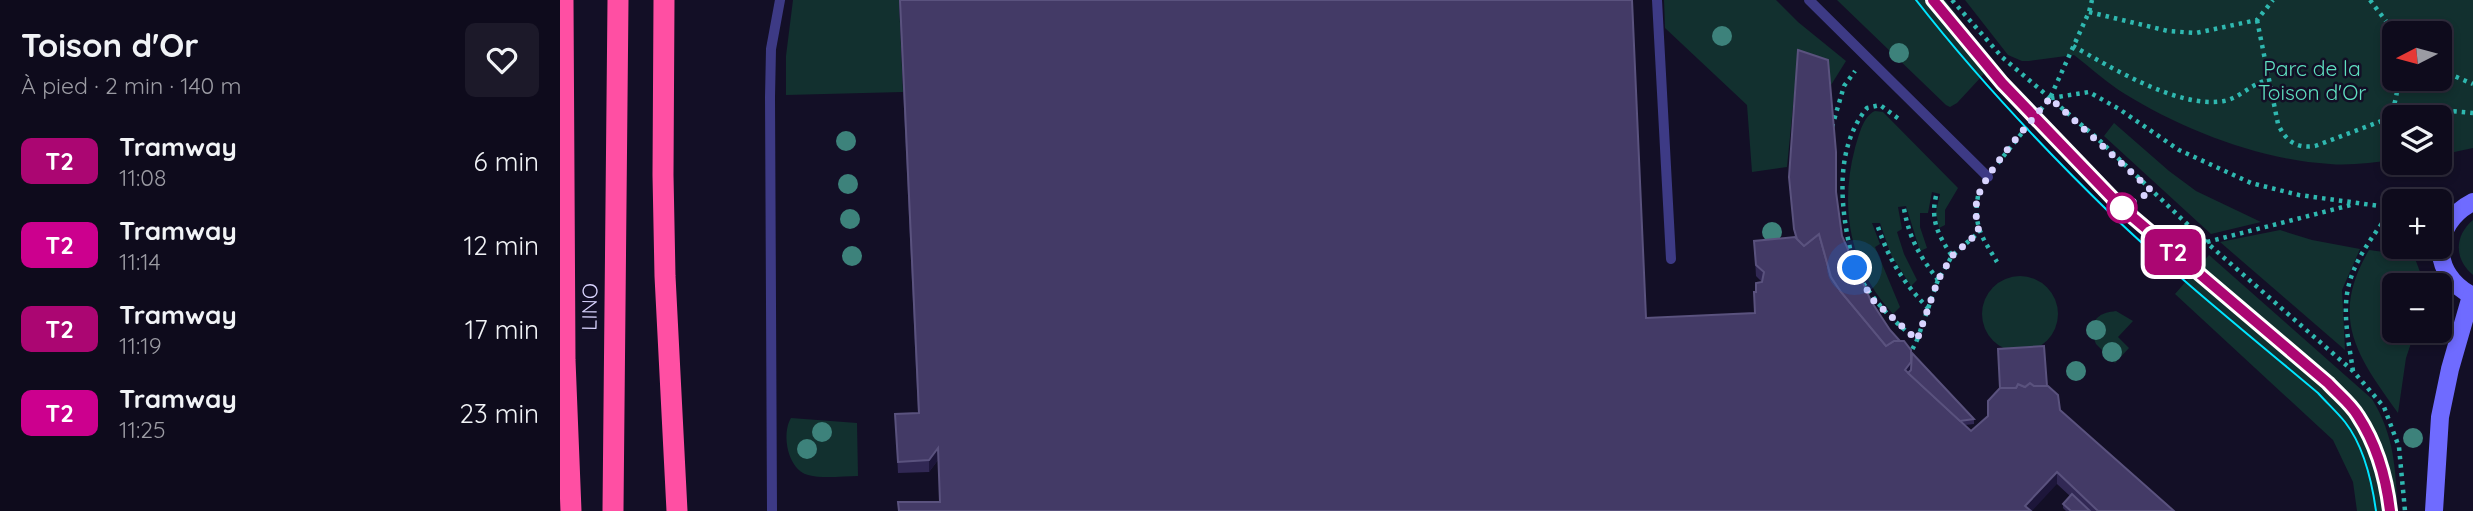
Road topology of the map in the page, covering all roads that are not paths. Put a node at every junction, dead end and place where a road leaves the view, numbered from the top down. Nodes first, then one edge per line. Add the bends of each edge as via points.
1 (563, 0) edge
2 (618, 0) edge
3 (664, 0) edge
4 (780, 0) edge
5 (1657, 0) edge
6 (1809, 0) edge
7 (1988, 177) road end
8 (2472, 202) edge
9 (1671, 259) dead end
10 (2472, 296) edge
11 (565, 360) junction
12 (560, 429) edge
13 (571, 511) edge
14 (613, 511) edge
15 (677, 511) edge
16 (772, 511) edge
17 (2434, 511) edge

1 - 11 highway
2 - 14 highway, LINO
3 - 15 highway via 663,213
4 - 16 lane via 771,49 770,97
5 - 9 lane
6 - 7 lane
8 - 10 street via 2448,224 2441,257 2457,287
10 - 17 street via 2440,417
11 - 12 highway
11 - 13 highway

